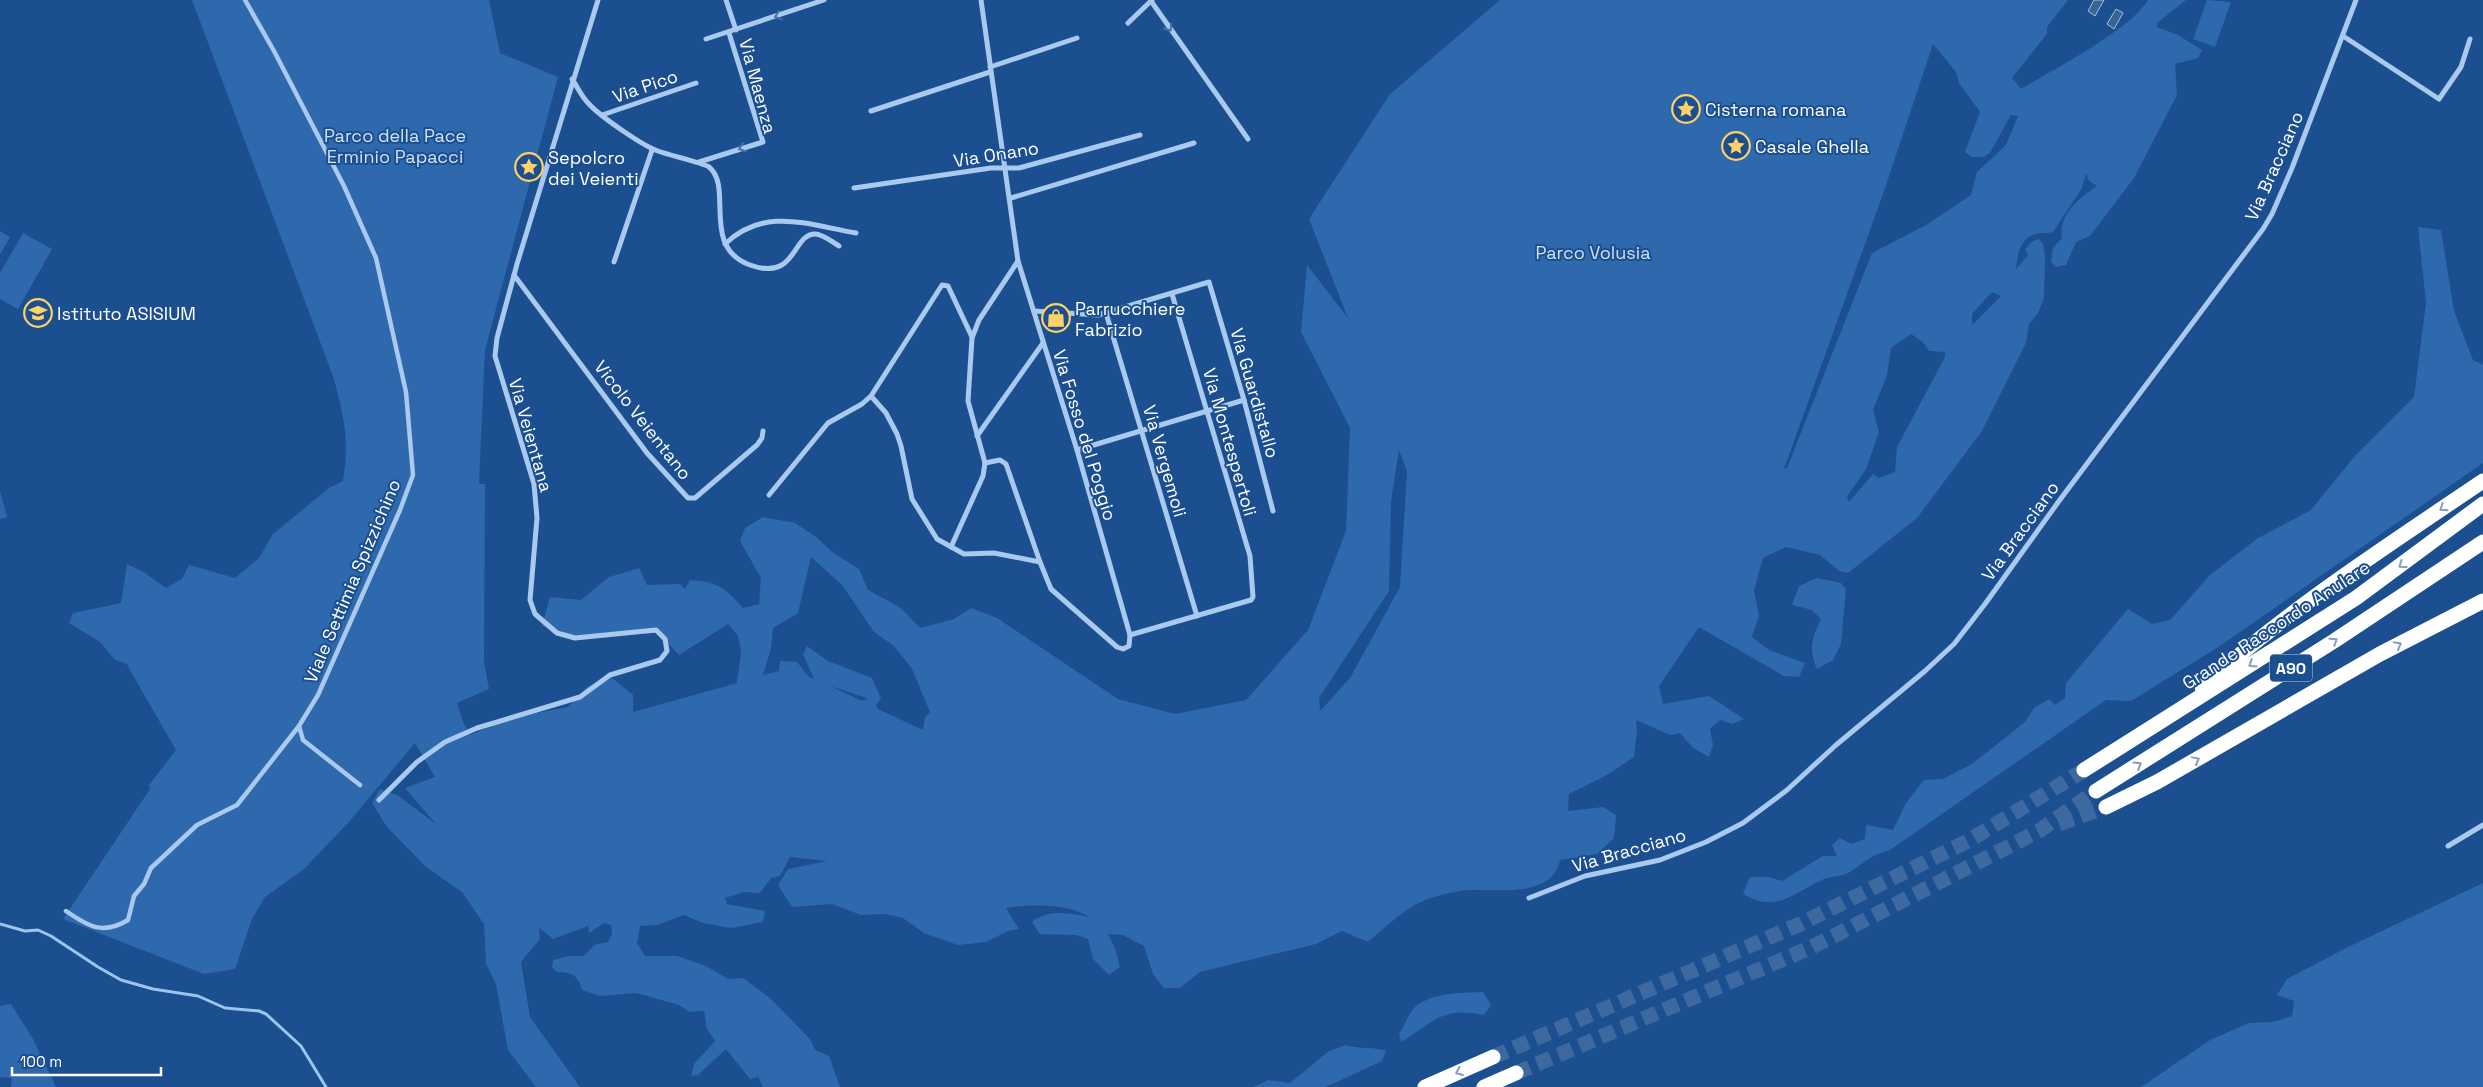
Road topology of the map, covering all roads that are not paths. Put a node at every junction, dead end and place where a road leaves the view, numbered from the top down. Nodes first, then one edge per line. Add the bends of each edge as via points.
1 (245, 0) edge
2 (598, 0) edge
3 (726, 0) edge
4 (824, 0) edge
5 (981, 0) edge
6 (2356, 0) edge
7 (1151, 1) edge
8 (1128, 23) dead end
9 (736, 30) junction
10 (729, 32) junction
11 (2342, 36) junction
12 (1077, 38) dead end
13 (2470, 39) dead end
14 (706, 40) dead end
15 (990, 70) junction
16 (572, 79) junction
17 (696, 83) dead end
18 (871, 111) dead end
19 (602, 115) junction
20 (1140, 135) dead end
21 (1248, 139) dead end
22 (1194, 144) dead end
23 (652, 150) junction
24 (699, 162) junction
25 (1005, 168) junction
26 (854, 188) dead end
27 (1011, 198) junction
28 (856, 233) dead end
29 (725, 244) junction
30 (839, 246) dead end
31 (1018, 261) junction
32 (614, 262) dead end
33 (514, 274) junction
34 (1172, 294) junction
35 (1034, 311) junction
36 (1106, 313) junction
37 (972, 338) junction
38 (1043, 343) junction
39 (871, 396) junction
40 (1244, 400) junction
41 (1208, 412) junction
42 (1142, 430) junction
43 (763, 431) dead end
44 (977, 436) junction
45 (1077, 450) junction
46 (985, 463) junction
47 (2483, 481) edge
48 (769, 495) dead end
49 (2483, 504) edge
50 (1273, 511) dead end
51 (2483, 542) edge
52 (950, 547) junction
53 (1040, 562) junction
54 (2483, 601) edge
55 (1197, 616) junction
56 (1130, 635) junction
57 (2169, 717) junction
58 (299, 726) junction
59 (2084, 770) tunnel mouth
60 (360, 785) dead end
61 (2096, 791) tunnel mouth
62 (379, 800) dead end
63 (2106, 807) tunnel mouth
64 (2483, 825) edge
65 (2448, 846) dead end
66 (1529, 898) dead end
67 (66, 912) dead end
68 (1493, 1057) tunnel mouth
69 (1516, 1074) tunnel mouth
70 (1424, 1087) edge
71 (1484, 1087) edge

1 - 58 street, Viale Settimia Spizzichino via 344,186 376,258 406,392 412,440 413,475 400,510 318,695
2 - 16 street, Via Veientana
3 - 9 street
4 -> 9 street
5 - 15 street, Via Fosso del Poggio
6 - 11 street, Via Bracciano
7 - 8 street
7 -> 21 street
9 - 10 street
10 - 14 street
10 -> 24 street, Via Maenza via 763,142
11 - 13 street via 2438,99 2461,66
11 - 66 street, Via Bracciano via 2292,168 2263,229 1954,644 1787,790 1743,823 1660,860 1586,876
12 - 15 street
15 - 18 street
15 - 25 street, Via Fosso del Poggio
16 - 19 street via 585,99
16 - 33 street, Via Veientana
17 - 19 street, Via Pico
19 - 23 street
20 - 25 street, Via Onano via 1019,168
22 - 27 street
23 - 24 street
23 - 32 street
24 - 29 street via 715,175
25 - 26 street, Via Onano
25 - 27 street, Via Fosso del Poggio
27 - 31 street, Via Fosso del Poggio
28 - 29 street via 770,220 743,230
29 - 30 street via 740,261 769,270 782,266 812,235
31 - 35 street, Via Fosso del Poggio
31 - 37 street via 979,320
33 - 43 street, Vicolo Veientano via 647,453 688,498 695,498 756,446
33 - 62 street, Via Veientana via 495,356 535,495 537,518 531,608 546,626 569,637 582,639 658,630 665,639 667,652 660,660 610,675 580,698 477,728 445,742 417,762
34 - 36 street
34 - 40 street, Via Guardistallo via 1209,282
34 - 41 street, Via Montespertoli
35 - 36 street
35 - 38 street, Via Fosso del Poggio
36 - 42 street, Via Vergemoli
37 - 39 street via 948,286 942,285
37 - 44 street via 968,401
38 - 44 street
38 - 45 street, Via Fosso del Poggio
39 - 48 street via 828,423
39 - 52 street via 886,413 899,440 912,499 936,537
40 - 41 street
40 - 50 street, Via Guardistallo
41 - 42 street
41 - 55 street, Via Montespertoli via 1250,556 1253,599
42 - 45 street
42 - 55 street, Via Vergemoli
44 - 46 street
45 - 56 street, Via Fosso del Poggio
46 - 52 street via 983,476
46 - 53 street via 1000,460 1006,464
47 -> 57 highway via 2318,593 2234,658
49 -> 57 highway, Grande Raccordo Anulare / A90 via 2356,598
61 -> 51 highway, A90 via 2334,641
52 - 53 street via 964,554 994,553
53 - 56 street via 1050,589 1117,647 1125,648 1131,642
63 -> 54 highway via 2157,782 2380,654
55 - 56 street
57 - 59 highway, Grande Raccordo Anulare / A90
58 - 60 street via 303,740
58 - 67 street, Viale Settimia Spizzichino via 237,805 198,825 151,868 134,896 128,920 106,929 94,927
64 - 65 street
68 -> 70 highway
69 - 71 highway

